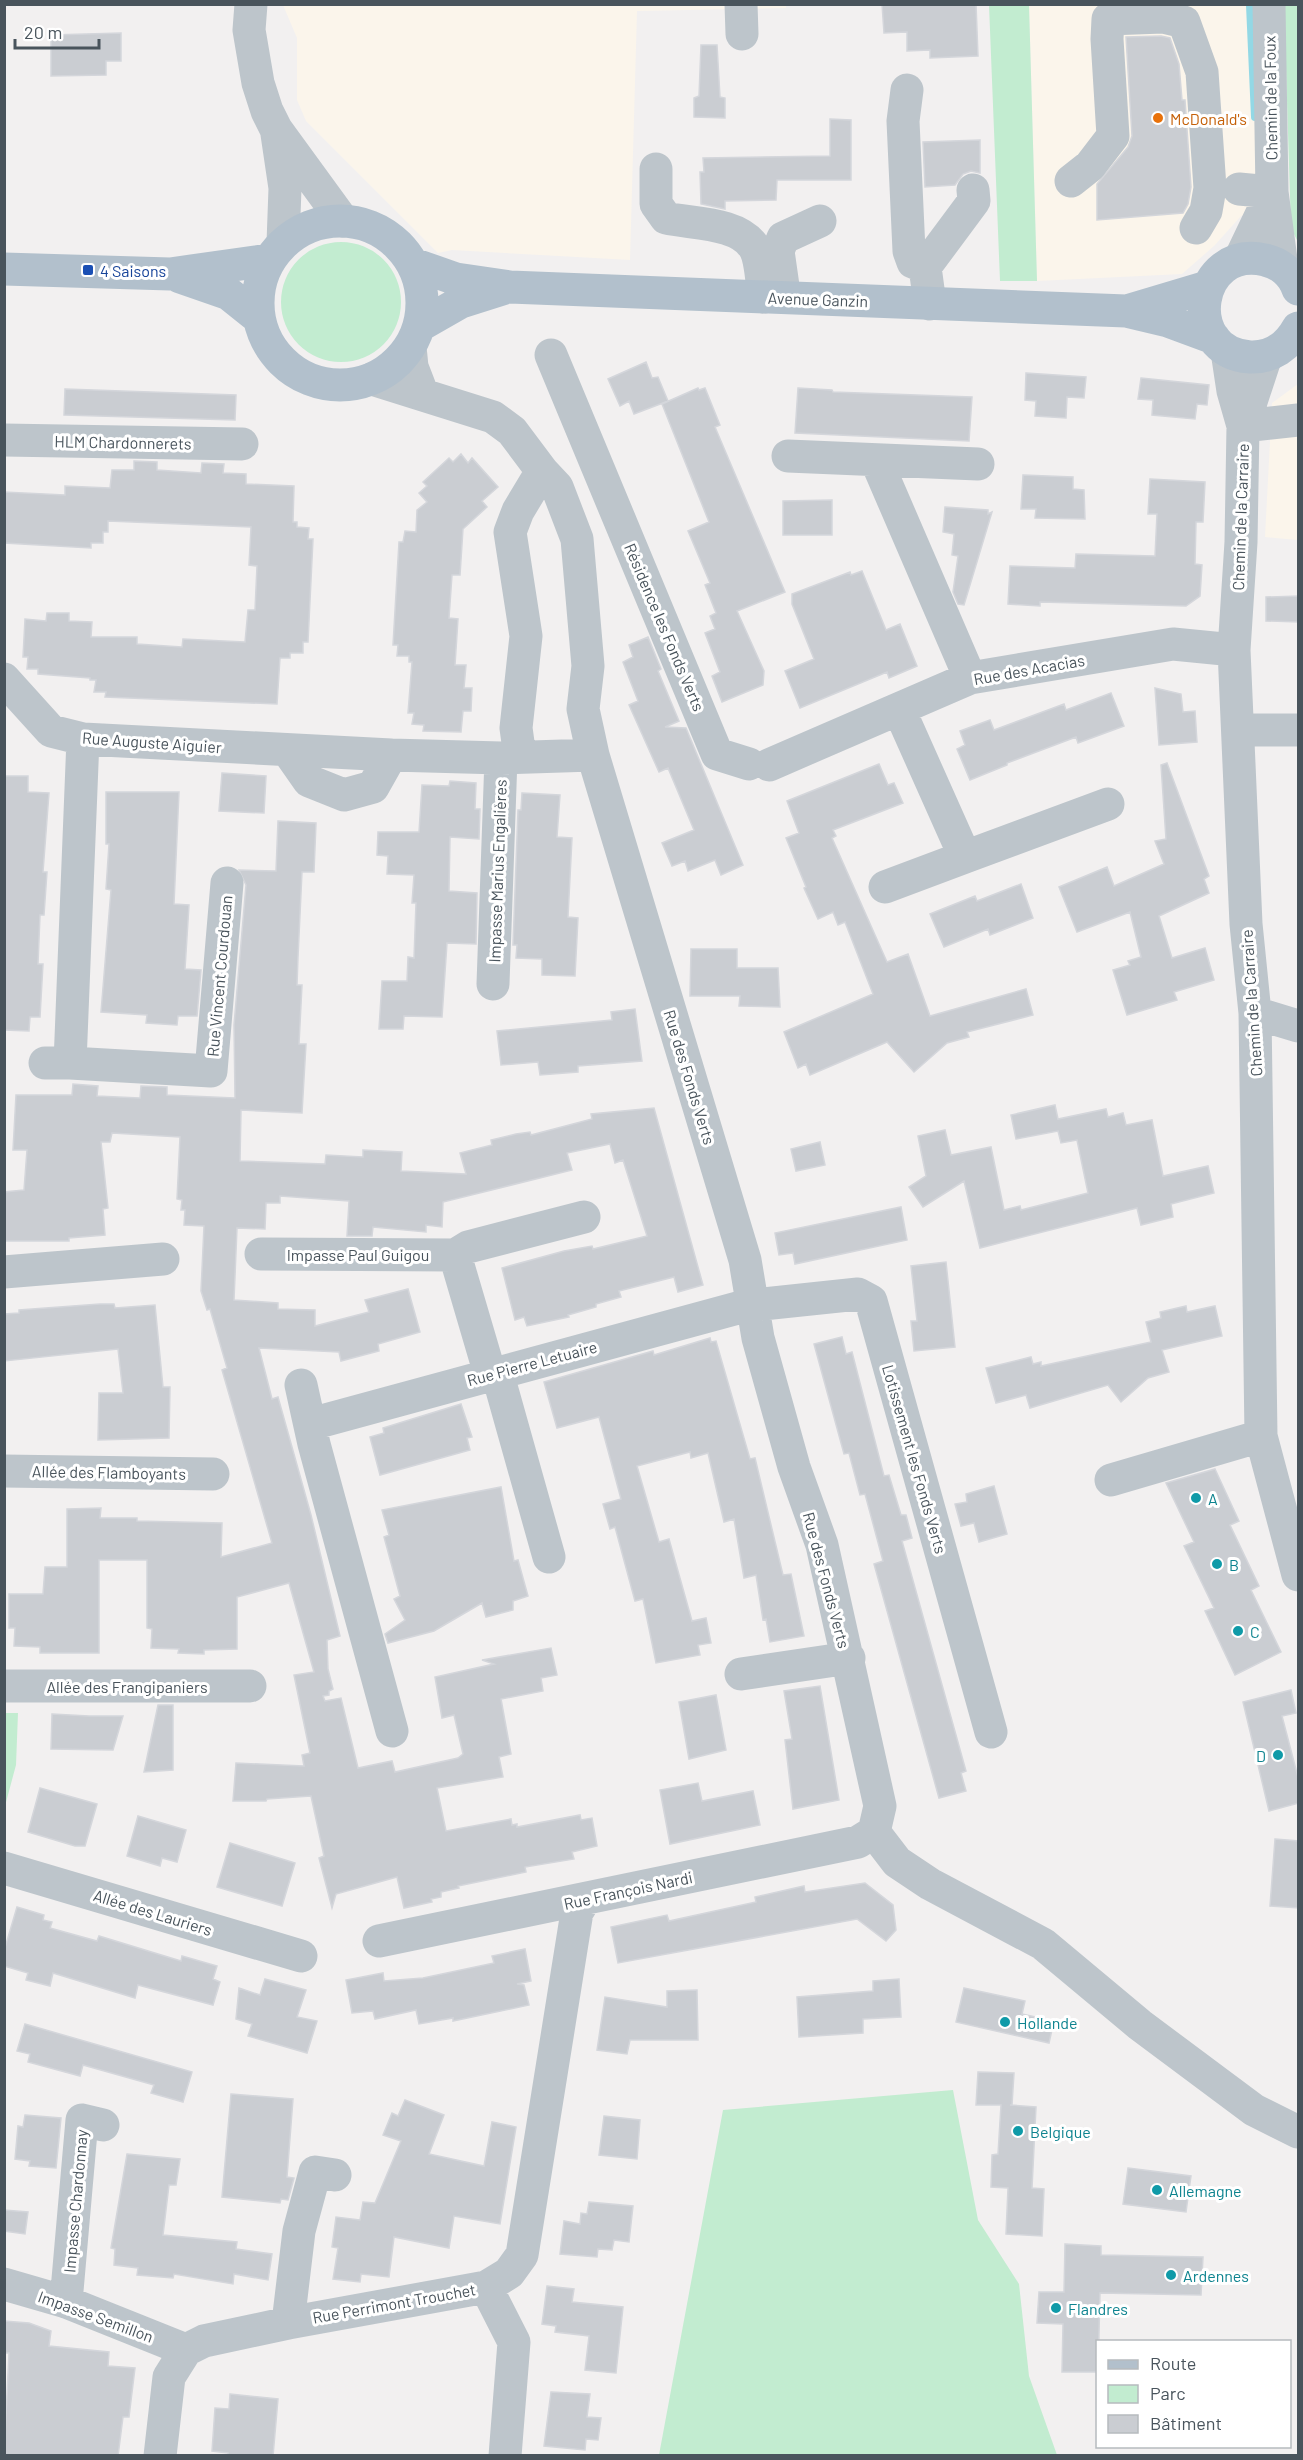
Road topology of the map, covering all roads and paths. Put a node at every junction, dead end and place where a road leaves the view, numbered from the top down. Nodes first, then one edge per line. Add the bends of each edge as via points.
1 (251, 4) edge
2 (1269, 4) edge
3 (907, 90) dead end
4 (276, 129) junction
5 (656, 169) dead end
6 (1071, 182) dead end
7 (1239, 189) dead end
8 (973, 190) dead end
9 (1272, 192) junction
10 (343, 221) junction
11 (820, 221) dead end
12 (1196, 228) dead end
13 (276, 252) junction
14 (1240, 259) junction
15 (413, 264) junction
16 (925, 267) junction
17 (4, 269) edge
18 (170, 274) junction
19 (1294, 282) edge
20 (510, 287) junction
21 (1207, 287) junction
22 (775, 298) junction
23 (930, 304) junction
24 (1126, 311) junction
25 (259, 318) junction
26 (1299, 328) edge
27 (415, 336) junction
28 (1221, 344) junction
29 (551, 355) dead end
30 (1266, 356) junction
31 (372, 379) junction
32 (422, 393) junction
33 (1299, 420) edge
34 (1243, 426) junction
35 (4, 440) edge
36 (242, 444) dead end
37 (788, 456) dead end
38 (876, 460) junction
39 (978, 464) dead end
40 (599, 470) junction
41 (550, 479) junction
42 (1234, 650) junction
43 (970, 678) junction
44 (4, 679) edge
45 (899, 709) junction
46 (1238, 730) junction
47 (1299, 730) edge
48 (83, 739) junction
49 (592, 755) junction
50 (510, 758) junction
51 (759, 765) joint
52 (1108, 804) dead end
53 (965, 857) junction
54 (227, 884) dead end
55 (885, 887) dead end
56 (493, 984) dead end
57 (1255, 1013) junction
58 (1299, 1026) edge
59 (584, 1217) dead end
60 (261, 1254) dead end
61 (455, 1255) junction
62 (163, 1259) dead end
63 (4, 1272) edge
64 (754, 1305) junction
65 (493, 1373) junction
66 (301, 1385) dead end
67 (311, 1424) junction
68 (1261, 1436) junction
69 (4, 1471) edge
70 (213, 1474) dead end
71 (1112, 1480) dead end
72 (549, 1557) dead end
73 (1299, 1575) edge
74 (849, 1658) junction
75 (741, 1674) dead end
76 (4, 1686) edge
77 (250, 1686) dead end
78 (392, 1731) dead end
79 (991, 1732) dead end
80 (874, 1832) junction
81 (4, 1868) edge
82 (585, 1899) junction
83 (379, 1941) dead end
84 (301, 1956) dead end
85 (103, 2126) dead end
86 (1299, 2132) edge
87 (334, 2175) dead end
88 (4, 2284) edge
89 (486, 2287) junction
90 (66, 2302) junction
91 (288, 2323) junction
92 (186, 2350) junction
93 (160, 2456) edge
94 (505, 2456) edge

1 - 4 street via 249,30 258,83
2 - 9 street, Chemin de la Foux
3 - 16 street via 903,121 909,251 913,262
4 - 10 street
4 - 13 street via 285,188
5 - 22 street via 656,204 666,218 741,235 754,247
6 - 12 street via 1090,166 1113,136 1108,19 1163,17 1184,22 1202,72 1210,188 1206,211
7 - 9 street
8 - 16 street via 974,201
9 - 14 street, Chemin de la Foux
9 - 19 street, Chemin de la Foux
10 - 13 main road via 301,230
10 - 15 main road via 371,227 395,242
11 - 22 street via 783,238 778,250
13 - 18 main road
13 - 25 main road via 261,279
14 - 19 main road via 1255,258
14 - 21 main road via 1221,270
15 - 20 main road, Avenue Ganzin via 456,279
15 - 27 main road via 422,305
16 - 23 street
17 - 18 main road
18 - 25 main road via 229,294
20 - 22 main road, Avenue Ganzin
20 - 27 main road, Avenue Ganzin via 460,302
21 - 24 main road, Avenue Ganzin
21 - 28 main road via 1205,322
22 - 23 main road, Avenue Ganzin
23 - 24 main road, Avenue Ganzin
24 - 28 main road, Avenue Ganzin via 1168,321
25 - 31 main road via 267,342 282,361 302,376 326,384 350,385
26 - 30 main road via 1286,345
27 - 31 main road via 395,364
27 - 32 street via 412,367
28 - 30 main road, Avenue Ganzin via 1252,357
28 - 34 street, Chemin de la Carraire
29 - 40 street, Résidence les Fonds Verts
30 - 34 street, Chemin de la Carraire
31 - 32 street, Rue des Fonds Verts
32 - 41 street, Rue des Fonds Verts via 493,417 512,431
33 - 34 street
34 - 42 street, Chemin de la Carraire
35 - 36 street, HLM Chardonnerets
37 - 38 street
38 - 39 street
38 - 43 street
40 - 41 street
40 - 51 street, Résidence les Fonds Verts via 717,753
41 - 49 street, Rue des Fonds Verts via 577,539 588,666 583,709
41 - 50 street via 518,511 510,532 526,636
42 - 43 street, Rue des Acacias via 1173,644
42 - 46 street, Chemin de la Carraire
43 - 45 street, Rue des Acacias
44 - 48 street, Rue Auguste Aiguier via 51,731
45 - 51 street, Rue des Acacias
45 - 53 street
46 - 47 street
46 - 57 street, Chemin de la Carraire via 1246,924
48 - 50 street, Rue Auguste Aiguier via 288,750 309,781 344,795 374,787 391,755
48 - 54 street, Rue Vincent Courdouan via 57,1063 211,1071
49 - 50 street, Rue Auguste Aiguier
49 - 64 street, Rue des Fonds Verts via 745,1260
50 - 56 street, Impasse Marius Engalières
52 - 53 street
53 - 55 street
57 - 58 street
57 - 68 street, Chemin de la Carraire
59 - 61 street via 468,1247
60 - 61 street, Impasse Paul Guigou
61 - 65 street
62 - 63 street
64 - 65 street, Rue Pierre Letuaire
64 - 74 street, Rue des Fonds Verts via 758,1338 794,1467 822,1545
64 - 79 street, Lotissement les Fonds Verts via 858,1294 871,1301
65 - 67 street, Rue Pierre Letuaire
65 - 72 street
66 - 67 street
67 - 78 street
68 - 71 street
68 - 73 street, Chemin de la Carraire
69 - 70 street, Allée des Flamboyants
74 - 75 street
74 - 80 street, Rue des Fonds Verts via 880,1806
76 - 77 street, Allée des Frangipaniers
80 - 82 street, Rue François Nardi via 858,1842
80 - 86 street via 897,1862 930,1884 1043,1944 1140,2025 1254,2110
81 - 84 street, Allée des Lauriers
82 - 83 street, Rue François Nardi
82 - 89 street, Rue Perrimont Trouchet via 577,1912 522,2255 509,2273
85 - 90 street, Impasse Chardonnay via 82,2120
87 - 91 street via 315,2172 299,2230
88 - 90 street, Impasse Semillon
89 - 91 street, Rue Perrimont Trouchet
89 - 94 street via 514,2342
90 - 92 street, Impasse Semillon
91 - 92 street, Rue Perrimont Trouchet via 204,2341
92 - 93 street via 169,2377

